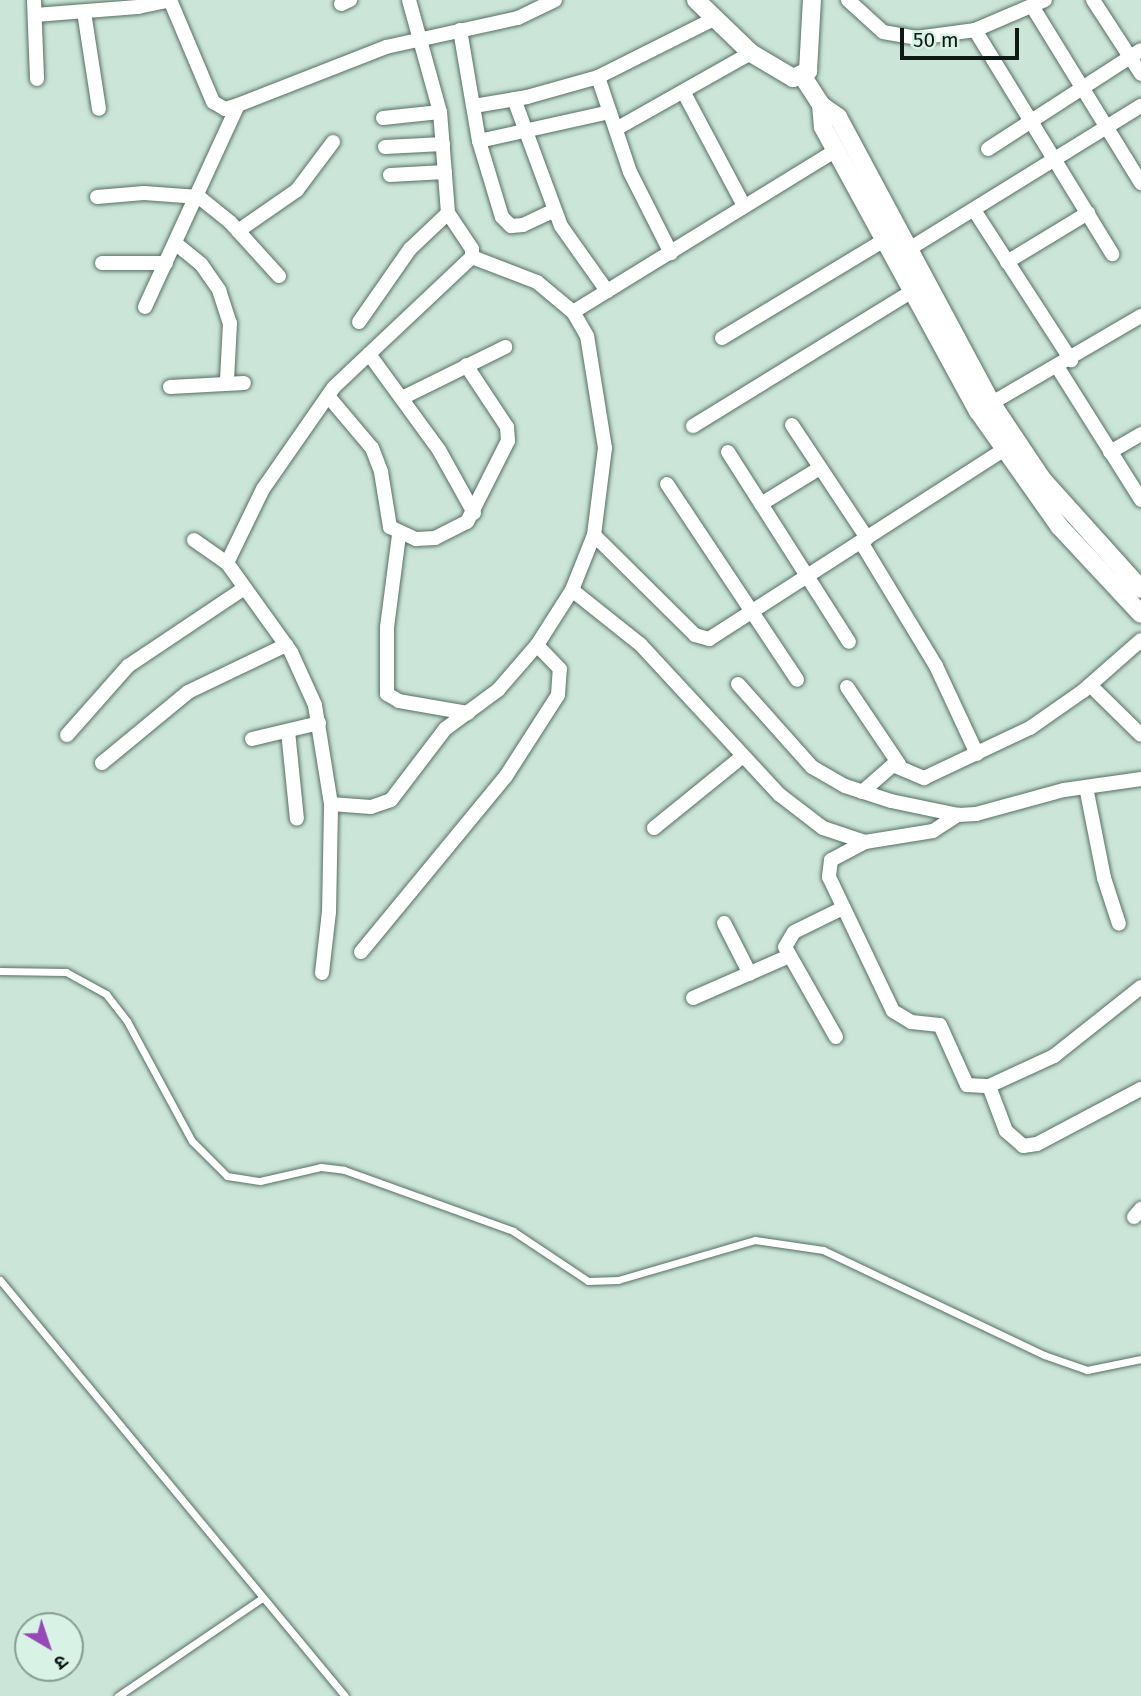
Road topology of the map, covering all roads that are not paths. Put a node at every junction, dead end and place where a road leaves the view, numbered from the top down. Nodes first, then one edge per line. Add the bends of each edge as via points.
1 (170, 0) edge
2 (408, 0) edge
3 (555, 0) edge
4 (696, 0) edge
5 (813, 0) edge
6 (848, 0) edge
7 (1093, 0) edge
8 (1039, 3) edge
9 (100, 6) edge
10 (35, 7) edge
11 (84, 12) junction
12 (714, 19) junction
13 (460, 30) junction
14 (975, 30) junction
15 (422, 37) junction
16 (751, 53) junction
17 (1135, 53) edge
18 (1141, 74) edge
19 (598, 77) junction
20 (803, 77) junction
21 (37, 79) dead end
22 (1082, 88) junction
23 (684, 93) junction
24 (514, 99) junction
25 (238, 105) junction
26 (821, 105) junction
27 (474, 106) junction
28 (1141, 106) edge
29 (99, 109) dead end
30 (440, 112) junction
31 (610, 112) junction
32 (383, 118) dead end
33 (1031, 121) junction
34 (1106, 127) junction
35 (616, 129) junction
36 (523, 131) junction
37 (479, 141) junction
38 (333, 142) dead end
39 (443, 144) junction
40 (385, 147) dead end
41 (988, 149) dead end
42 (836, 150) junction
43 (1055, 160) junction
44 (445, 172) junction
45 (390, 175) dead end
46 (1141, 183) edge
47 (97, 197) dead end
48 (199, 197) junction
49 (744, 206) junction
50 (555, 210) junction
51 (974, 210) junction
52 (448, 213) junction
53 (1088, 213) junction
54 (238, 231) junction
55 (886, 239) junction
56 (175, 243) junction
57 (671, 253) junction
58 (905, 253) junction
59 (1112, 254) dead end
60 (472, 257) junction
61 (1007, 262) junction
62 (102, 263) dead end
63 (166, 263) junction
64 (279, 276) dead end
65 (607, 290) junction
66 (914, 290) junction
67 (145, 307) dead end
68 (573, 312) junction
69 (1141, 316) edge
70 (359, 323) dead end
71 (722, 338) dead end
72 (505, 347) dead end
73 (369, 354) junction
74 (1071, 360) junction
75 (466, 365) junction
76 (1058, 368) junction
77 (227, 382) junction
78 (244, 383) dead end
79 (170, 387) dead end
80 (328, 396) junction
81 (404, 397) junction
82 (985, 407) junction
83 (792, 425) dead end
84 (693, 426) dead end
85 (1141, 434) edge
86 (1003, 450) junction
87 (728, 452) dead end
88 (1110, 452) junction
89 (820, 468) junction
90 (667, 484) dead end
91 (1141, 500) edge
92 (761, 503) junction
93 (474, 513) junction
94 (399, 535) junction
95 (594, 535) junction
96 (194, 540) dead end
97 (864, 540) junction
98 (227, 563) junction
99 (806, 576) junction
100 (243, 589) junction
101 (1141, 589) edge
102 (572, 590) junction
103 (752, 611) junction
104 (1141, 614) edge
105 (1141, 640) edge
106 (849, 642) dead end
107 (286, 645) junction
108 (537, 645) junction
109 (797, 680) dead end
110 (738, 684) dead end
111 (1090, 685) junction
112 (846, 687) dead end
113 (468, 713) junction
114 (319, 723) junction
115 (288, 731) junction
116 (67, 734) dead end
117 (1141, 735) edge
118 (252, 739) dead end
119 (977, 754) junction
120 (743, 756) junction
121 (103, 763) dead end
122 (899, 764) junction
123 (1141, 779) edge
124 (1086, 787) junction
125 (862, 792) junction
126 (331, 804) junction
127 (958, 815) junction
128 (297, 819) dead end
129 (654, 828) dead end
130 (865, 842) junction
131 (843, 908) junction
132 (724, 923) dead end
133 (1119, 924) dead end
134 (361, 952) dead end
135 (789, 956) junction
136 (0, 971) edge
137 (321, 972) dead end
138 (750, 974) junction
139 (1141, 987) edge
140 (693, 998) dead end
141 (836, 1037) dead end
142 (989, 1086) junction
143 (1141, 1089) edge
144 (0, 1280) edge
145 (1141, 1359) edge
146 (262, 1598) junction
147 (118, 1696) edge
148 (345, 1696) edge

1 - 9 street
1 - 25 street via 213,102 225,109
2 - 15 street
3 - 13 street via 519,18
4 - 12 street
5 - 20 street via 810,62
6 - 14 street via 872,24 896,37 944,38
7 - 17 street
8 - 14 street
8 - 22 street
9 - 11 street
10 - 11 street
10 - 21 street
11 - 29 street
12 - 16 street
12 - 19 street
13 - 15 street
13 - 27 street
14 - 33 street
15 - 25 street
15 - 30 street
16 - 20 street via 783,75
16 - 23 street
17 - 18 street
17 - 22 street
19 - 24 street
19 - 31 street
20 - 26 street
22 - 33 street
22 - 34 street
23 - 35 street
23 - 49 street
24 - 27 street
24 - 36 street
25 - 48 street
26 - 42 street via 823,127
26 - 58 street via 838,117
27 - 37 street
28 - 34 street
30 - 32 street
30 - 39 street
31 - 35 street
31 - 36 street
33 - 41 street
33 - 43 street
34 - 43 street
34 - 46 street
35 - 57 street via 630,172
36 - 37 street
36 - 50 street
37 - 50 street via 506,223 523,225
38 - 54 street via 297,190
39 - 40 street
39 - 44 street
42 - 49 street
42 - 55 street
43 - 51 street
43 - 53 street
44 - 45 street
44 - 52 street
47 - 48 street via 144,193
48 - 54 street
48 - 56 street
49 - 57 street
50 - 65 street via 570,242
51 - 58 street
51 - 61 street
52 - 60 street via 472,249
52 - 70 street via 410,249
53 - 59 street
53 - 61 street
54 - 64 street
55 - 58 street
55 - 71 street
56 - 63 street
56 - 77 street via 201,264 219,290 230,323
57 - 65 street
58 - 66 street
58 - 82 street
60 - 68 street via 537,282
60 - 73 street
61 - 74 street
62 - 63 street
63 - 67 street
65 - 68 street
66 - 82 street
66 - 84 street
68 - 95 street via 587,336 602,409 605,448
69 - 74 street
72 - 75 street
73 - 80 street
73 - 81 street
74 - 76 street
75 - 81 street
75 - 93 street via 508,434
76 - 82 street
76 - 88 street
77 - 78 street
77 - 79 street
80 - 94 street via 372,447 382,472 385,517
80 - 98 street via 263,489
81 - 93 street
82 - 86 street
82 - 101 street via 1042,479
83 - 89 street
85 - 88 street
86 - 97 street
86 - 104 street via 1059,526
87 - 92 street
88 - 91 street
89 - 92 street
89 - 97 street
90 - 103 street
92 - 99 street
93 - 94 street via 467,522 435,538
94 - 113 street via 387,627 387,694 399,701
95 - 102 street
95 - 103 street via 702,639
96 - 98 street
97 - 99 street
97 - 119 street via 936,666
98 - 100 street
99 - 103 street
99 - 106 street
100 - 107 street
100 - 116 street via 128,666
102 - 108 street
102 - 120 street via 640,644
103 - 109 street
105 - 111 street
107 - 114 street via 309,684
107 - 121 street via 188,692
108 - 113 street via 498,690
108 - 134 street via 560,669 558,695 506,776
110 - 125 street via 799,755 826,777
111 - 117 street
111 - 119 street via 1030,728
112 - 122 street
113 - 126 street via 445,729 391,800 371,807
114 - 115 street
114 - 126 street
115 - 118 street
115 - 128 street
119 - 122 street via 924,778 913,776
120 - 129 street
120 - 130 street via 803,814 842,837
122 - 125 street via 887,768
123 - 124 street
124 - 127 street
124 - 133 street via 1104,878
125 - 127 street
126 - 137 street via 329,912
127 - 130 street via 933,831
130 - 131 street via 840,854 827,868
131 - 135 street via 788,936 785,947
131 - 142 street via 892,1010 911,1022 940,1025 947,1033 961,1079 977,1088
132 - 138 street
135 - 138 street
135 - 141 street
136 - 145 lane via 66,972 106,994 135,1034 192,1142 227,1176 260,1181 321,1167 354,1173 513,1231 588,1281 618,1280 743,1242 810,1247 1076,1367 1087,1370
138 - 140 street
139 - 142 street via 1070,1045
142 - 143 street via 1006,1131 1023,1146
144 - 146 lane
146 - 147 lane
146 - 148 lane

